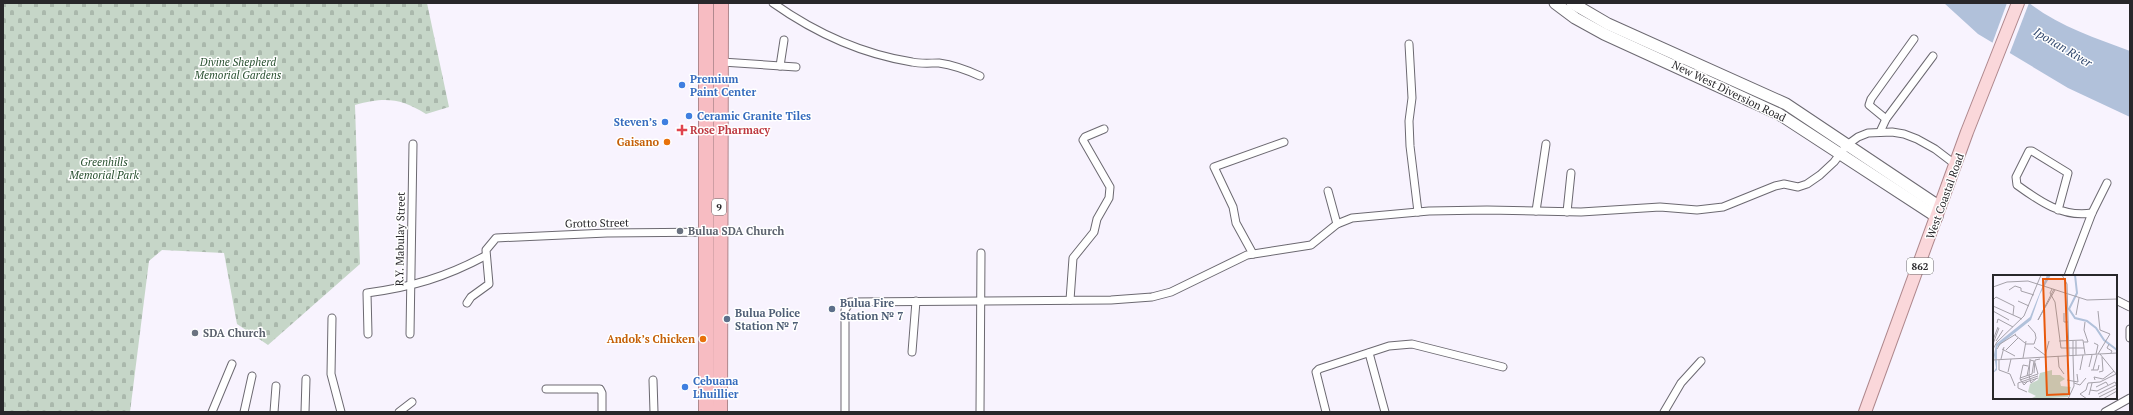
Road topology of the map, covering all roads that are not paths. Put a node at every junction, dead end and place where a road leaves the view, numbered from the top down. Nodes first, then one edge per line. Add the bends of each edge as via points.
1 (706, 3) edge
2 (721, 3) edge
3 (773, 3) edge
4 (1555, 3) edge
5 (1572, 3) edge
6 (2018, 3) edge
7 (1914, 39) dead end
8 (784, 40) dead end
9 (1409, 44) dead end
10 (1933, 56) dead end
11 (722, 62) junction
12 (780, 66) junction
13 (796, 67) dead end
14 (980, 76) dead end
15 (1886, 119) junction
16 (1104, 129) dead end
17 (1880, 132) junction
18 (1284, 142) dead end
19 (413, 144) dead end
20 (1546, 144) dead end
21 (1844, 149) junction
22 (1956, 165) junction
23 (1571, 173) dead end
24 (2107, 183) dead end
25 (1328, 192) dead end
26 (2058, 210) junction
27 (1536, 211) junction
28 (1418, 212) junction
29 (1567, 212) junction
30 (1939, 212) junction
31 (2092, 213) junction
32 (1337, 224) junction
33 (713, 232) junction
34 (981, 253) dead end
35 (1253, 254) junction
36 (485, 256) junction
37 (2068, 275) edge
38 (411, 286) junction
39 (1070, 300) junction
40 (2117, 300) edge
41 (916, 301) junction
42 (467, 302) dead end
43 (981, 302) junction
44 (2130, 307) edge
45 (332, 318) dead end
46 (2130, 329) edge
47 (368, 334) dead end
48 (410, 334) dead end
49 (2130, 338) edge
50 (912, 352) dead end
51 (1369, 353) junction
52 (1701, 361) dead end
53 (232, 364) dead end
54 (1503, 367) dead end
55 (252, 376) dead end
56 (306, 379) dead end
57 (653, 380) dead end
58 (276, 386) dead end
59 (546, 389) dead end
60 (2130, 398) edge
61 (412, 402) dead end
62 (212, 412) edge
63 (244, 412) edge
64 (274, 412) edge
65 (305, 412) edge
66 (341, 412) edge
67 (399, 412) edge
68 (602, 412) edge
69 (654, 412) edge
70 (706, 412) edge
71 (720, 412) edge
72 (845, 412) edge
73 (980, 412) edge
74 (1326, 412) edge
75 (1385, 412) edge
76 (1664, 412) edge
77 (1865, 412) edge
78 (2106, 412) edge

1 - 33 highway, 9
2 - 11 highway, 9
3 - 14 street via 817,30 854,47 912,63 940,64
4 - 21 street, New West Diversion Road via 1604,34 1779,114
5 - 21 street, New West Diversion Road via 1608,24 1786,104
6 - 22 main road, West Coastal Road / 862
7 - 15 street via 1871,99 1869,105
8 - 12 street
9 - 28 street via 1412,98 1409,121 1410,146
10 - 15 street
11 - 12 street
11 - 33 highway, 9
12 - 13 street
15 - 17 street
16 - 39 street via 1083,140 1110,187 1109,198 1097,219 1094,232 1073,258
17 - 21 street via 1858,137
17 - 22 street via 1898,133 1917,139
18 - 35 street via 1214,167 1233,207 1236,222
19 - 38 street, R.Y. Mabulay Street
20 - 27 street
21 - 29 street via 1820,175 1807,184 1798,187 1784,184 1775,186 1732,206 1697,210 1660,207
21 - 30 street, New West Diversion Road
22 - 30 main road, West Coastal Road / 862
23 - 29 street
24 - 31 street
25 - 32 street
26 - 26 street via 2017,185 2016,177 2029,151 2068,173
26 - 31 street via 2070,214
27 - 28 street
27 - 29 street
28 - 32 street via 1352,218
30 - 77 main road, West Coastal Road / 862
31 - 37 street
32 - 35 street via 1311,245
33 - 36 street, Grotto Street via 607,233 502,238 492,241
33 - 70 highway, 9
33 - 71 highway, 9
34 - 43 street
35 - 39 street via 1171,292 1152,297
36 - 38 street via 458,270
36 - 42 street via 489,284
38 - 47 street via 367,293
38 - 48 street, R.Y. Mabulay Street
39 - 43 street
40 - 44 street
41 - 43 street
41 - 50 street
41 - 72 street via 850,302 847,305
43 - 73 street
45 - 66 street via 331,374
46 - 49 street
51 - 54 street via 1389,346 1412,344
51 - 74 street via 1332,364 1316,372
51 - 75 street
52 - 76 street via 1681,384
53 - 62 street
55 - 63 street
56 - 65 street
57 - 69 street
58 - 64 street
59 - 68 street via 600,389
60 - 78 street
61 - 67 street

